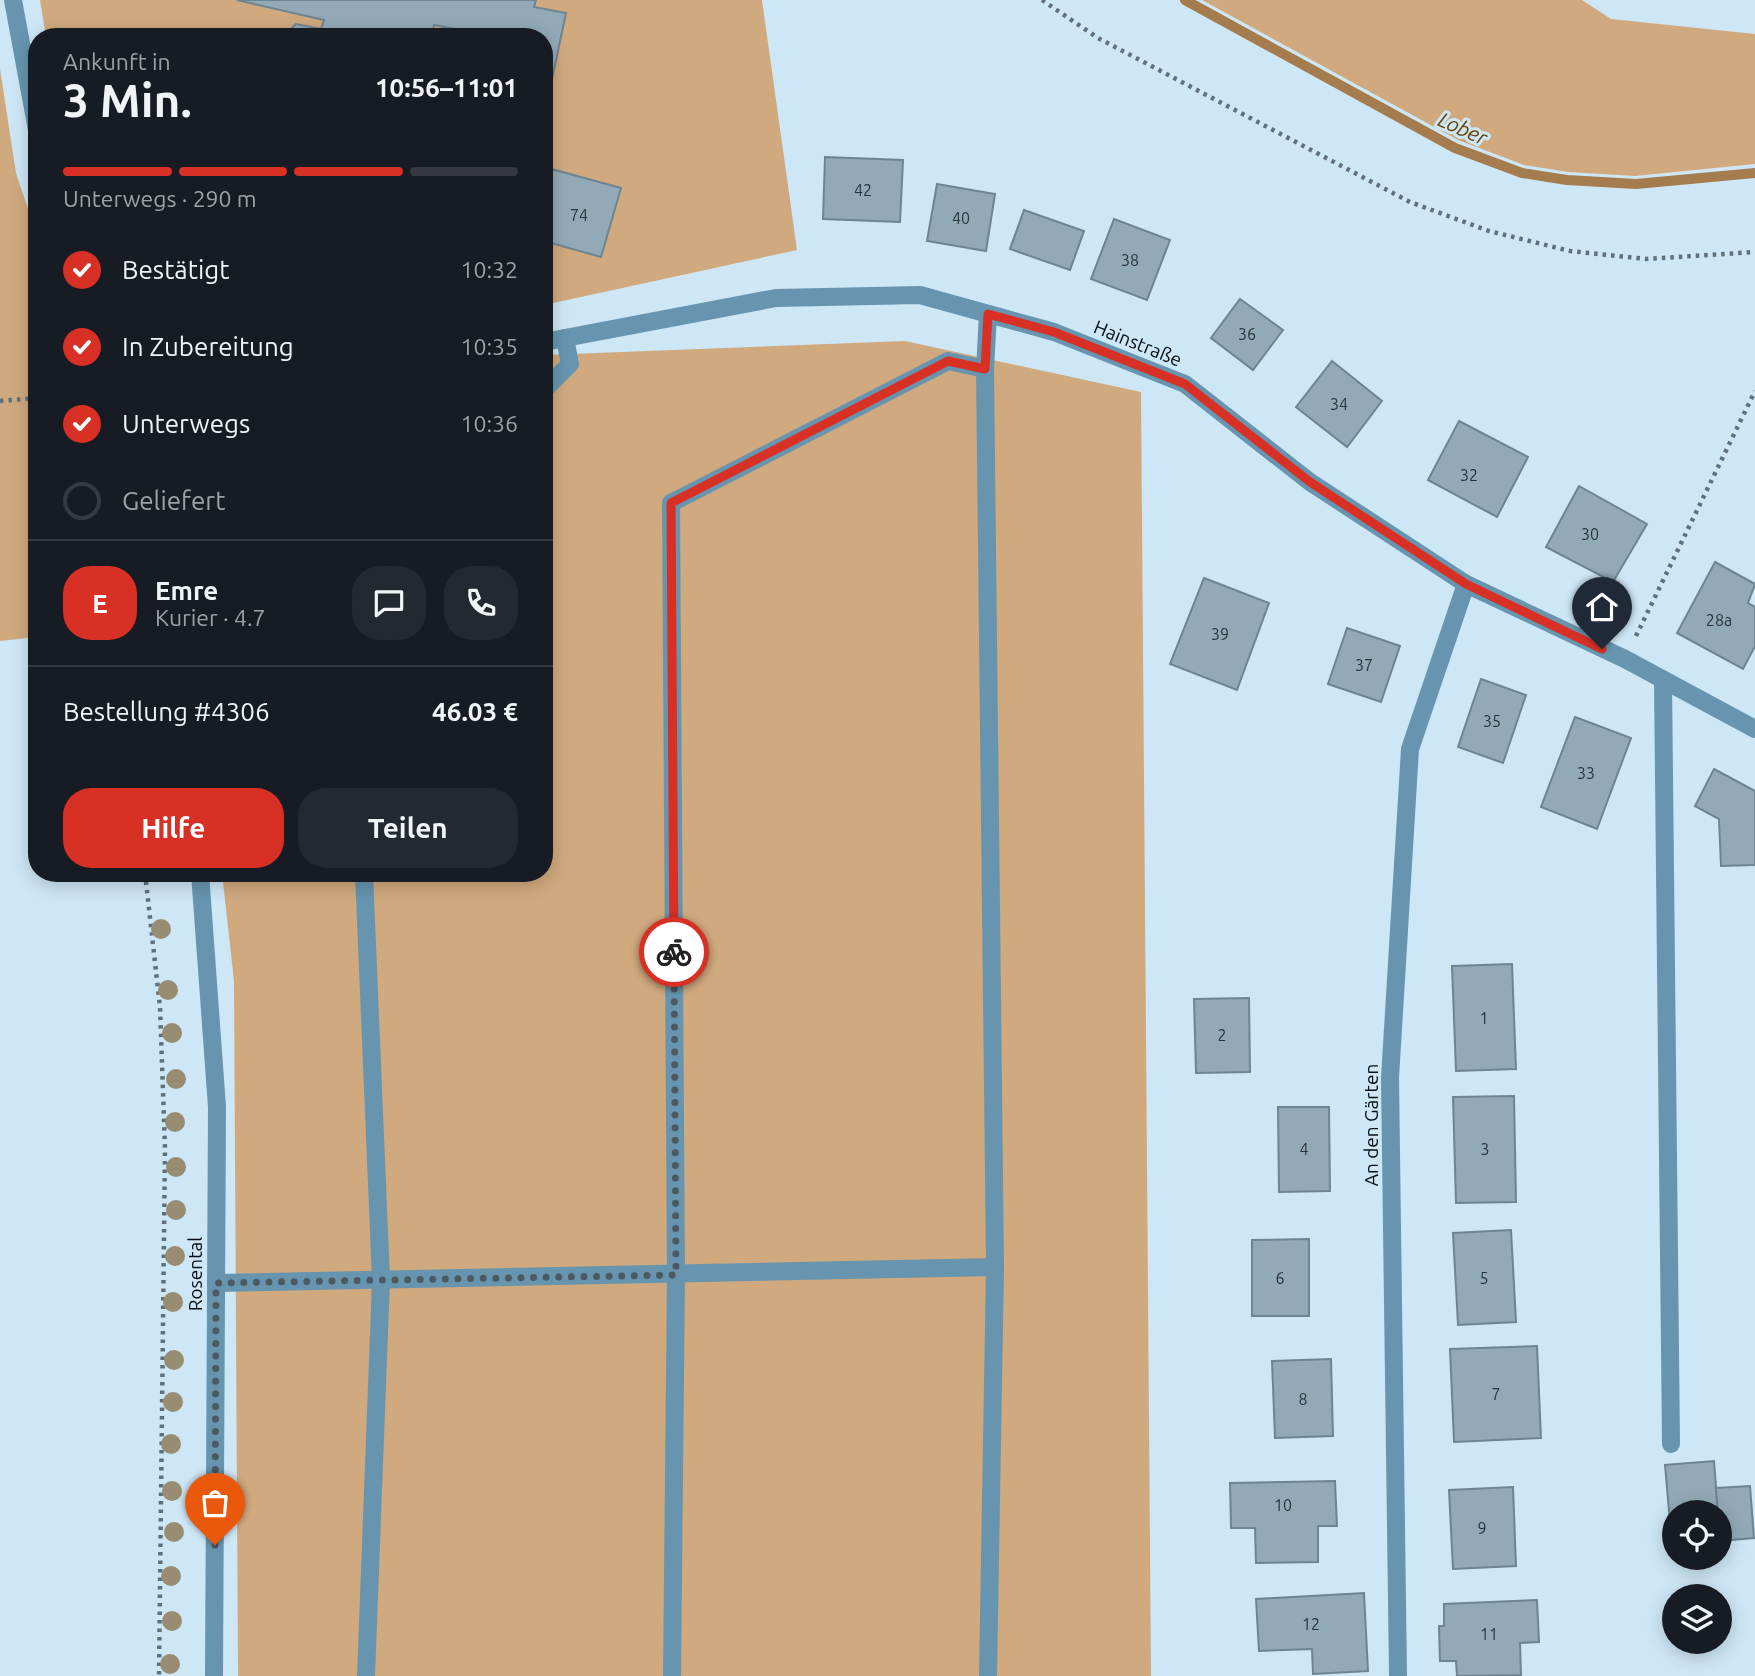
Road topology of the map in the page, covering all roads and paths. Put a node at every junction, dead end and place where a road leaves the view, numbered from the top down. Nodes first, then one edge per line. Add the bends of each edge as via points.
1 (13, 0) edge
2 (1042, 0) edge
3 (28, 81) edge
4 (1755, 252) edge
5 (988, 314) junction
6 (565, 338) junction
7 (553, 340) edge
8 (985, 369) junction
9 (553, 381) edge
10 (1755, 391) edge
11 (28, 399) edge
12 (0, 401) edge
13 (1466, 584) junction
14 (1625, 659) junction
15 (1663, 680) junction
16 (1755, 729) edge
17 (146, 882) edge
18 (201, 882) edge
19 (364, 882) edge
20 (995, 1267) junction
21 (676, 1275) junction
22 (381, 1280) junction
23 (216, 1283) junction
24 (1671, 1444) dead end
25 (159, 1676) edge
26 (214, 1676) edge
27 (366, 1676) edge
28 (672, 1676) edge
29 (988, 1676) edge
30 (1398, 1676) edge

1 - 3 street
2 - 4 path via 1098,38 1410,202 1462,221 1570,251 1646,259
5 - 6 street, Hainstraße via 920,295 776,298
5 - 8 street
5 - 13 street, Hainstraße via 1054,332 1185,384 1310,482
6 - 7 street, Hainstraße
6 - 9 street via 570,363
8 - 20 street
8 - 21 street via 948,361 671,503
10 - 14 path
11 - 12 path
13 - 14 street, Hainstraße
13 - 30 street, An den Gärten via 1410,749 1390,1078
14 - 15 street, Hainstraße
15 - 16 street, Hainstraße
15 - 24 street
17 - 25 path via 160,1007 165,1147
18 - 23 street, Rosental via 217,1107
19 - 22 street
20 - 21 street
20 - 29 street
21 - 22 street
21 - 28 street
22 - 23 street
22 - 27 street
23 - 26 street, Rosental

